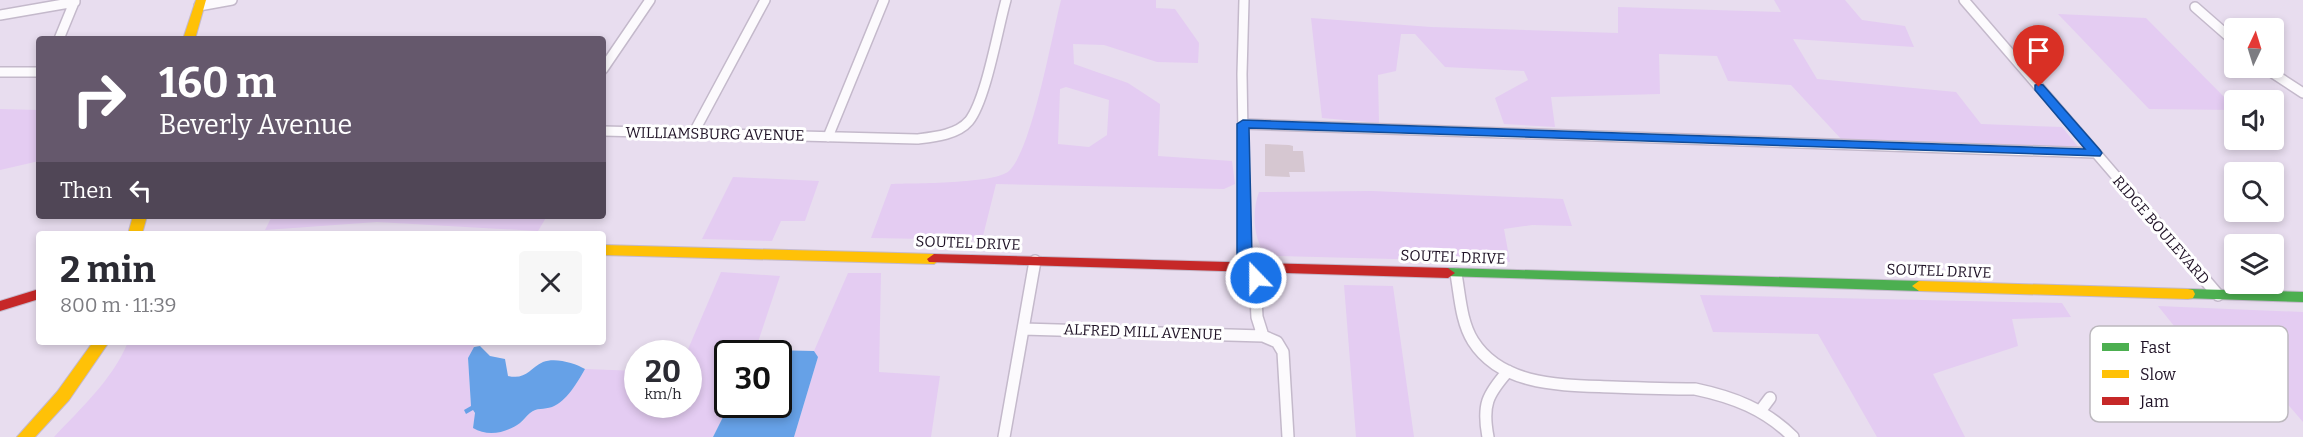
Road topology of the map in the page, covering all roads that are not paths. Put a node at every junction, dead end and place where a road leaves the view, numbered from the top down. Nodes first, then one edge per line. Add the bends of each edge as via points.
1 (232, 0) edge
2 (650, 0) edge
3 (765, 0) edge
4 (884, 0) edge
5 (1006, 0) edge
6 (1244, 0) edge
7 (1964, 0) edge
8 (75, 1) edge
9 (200, 3) edge
10 (2195, 7) dead end
11 (0, 15) edge
12 (2224, 32) edge
13 (60, 36) edge
14 (190, 36) edge
15 (607, 56) edge
16 (0, 72) edge
17 (36, 72) edge
18 (2280, 78) edge
19 (2303, 93) edge
20 (1243, 124) junction
21 (606, 131) edge
22 (693, 134) junction
23 (828, 137) junction
24 (2095, 153) junction
25 (606, 250) edge
26 (1035, 261) junction
27 (1250, 267) junction
28 (1456, 274) junction
29 (36, 295) edge
30 (2218, 295) junction
31 (2303, 297) edge
32 (0, 306) edge
33 (1023, 329) junction
34 (1263, 336) junction
35 (99, 345) edge
36 (1508, 371) junction
37 (1770, 398) dead end
38 (1761, 410) junction
39 (25, 437) edge
40 (1004, 437) edge
41 (1288, 437) edge
42 (1488, 437) edge
43 (1793, 437) edge

1 - 9 street
2 - 15 street
3 - 22 street
4 - 23 street
5 - 23 street, WILLIAMSBURG AVENUE via 976,111 963,126 943,135 917,139
6 - 20 street
7 - 24 street, RIDGE BOULEVARD
8 - 11 street
8 - 13 street
9 - 14 main road
10 - 12 street
16 - 17 street
18 - 19 street
20 - 24 street
20 - 27 street via 1245,257
21 - 22 street, WILLIAMSBURG AVENUE
22 - 23 street, WILLIAMSBURG AVENUE
24 - 30 street, RIDGE BOULEVARD
25 - 26 main road, SOUTEL DRIVE
26 - 27 main road, SOUTEL DRIVE
26 - 33 street
27 - 28 main road, SOUTEL DRIVE
27 - 34 street via 1256,278 1257,317
28 - 30 main road, SOUTEL DRIVE
28 - 36 street via 1473,342
29 - 32 main road
30 - 31 main road, SOUTEL DRIVE
33 - 34 street, ALFRED MILL AVENUE
33 - 40 street
34 - 41 street via 1277,342 1283,351
35 - 39 main road via 63,396
36 - 38 street via 1557,385 1695,389
36 - 42 street via 1486,400 1483,412
37 - 38 street
38 - 43 street

